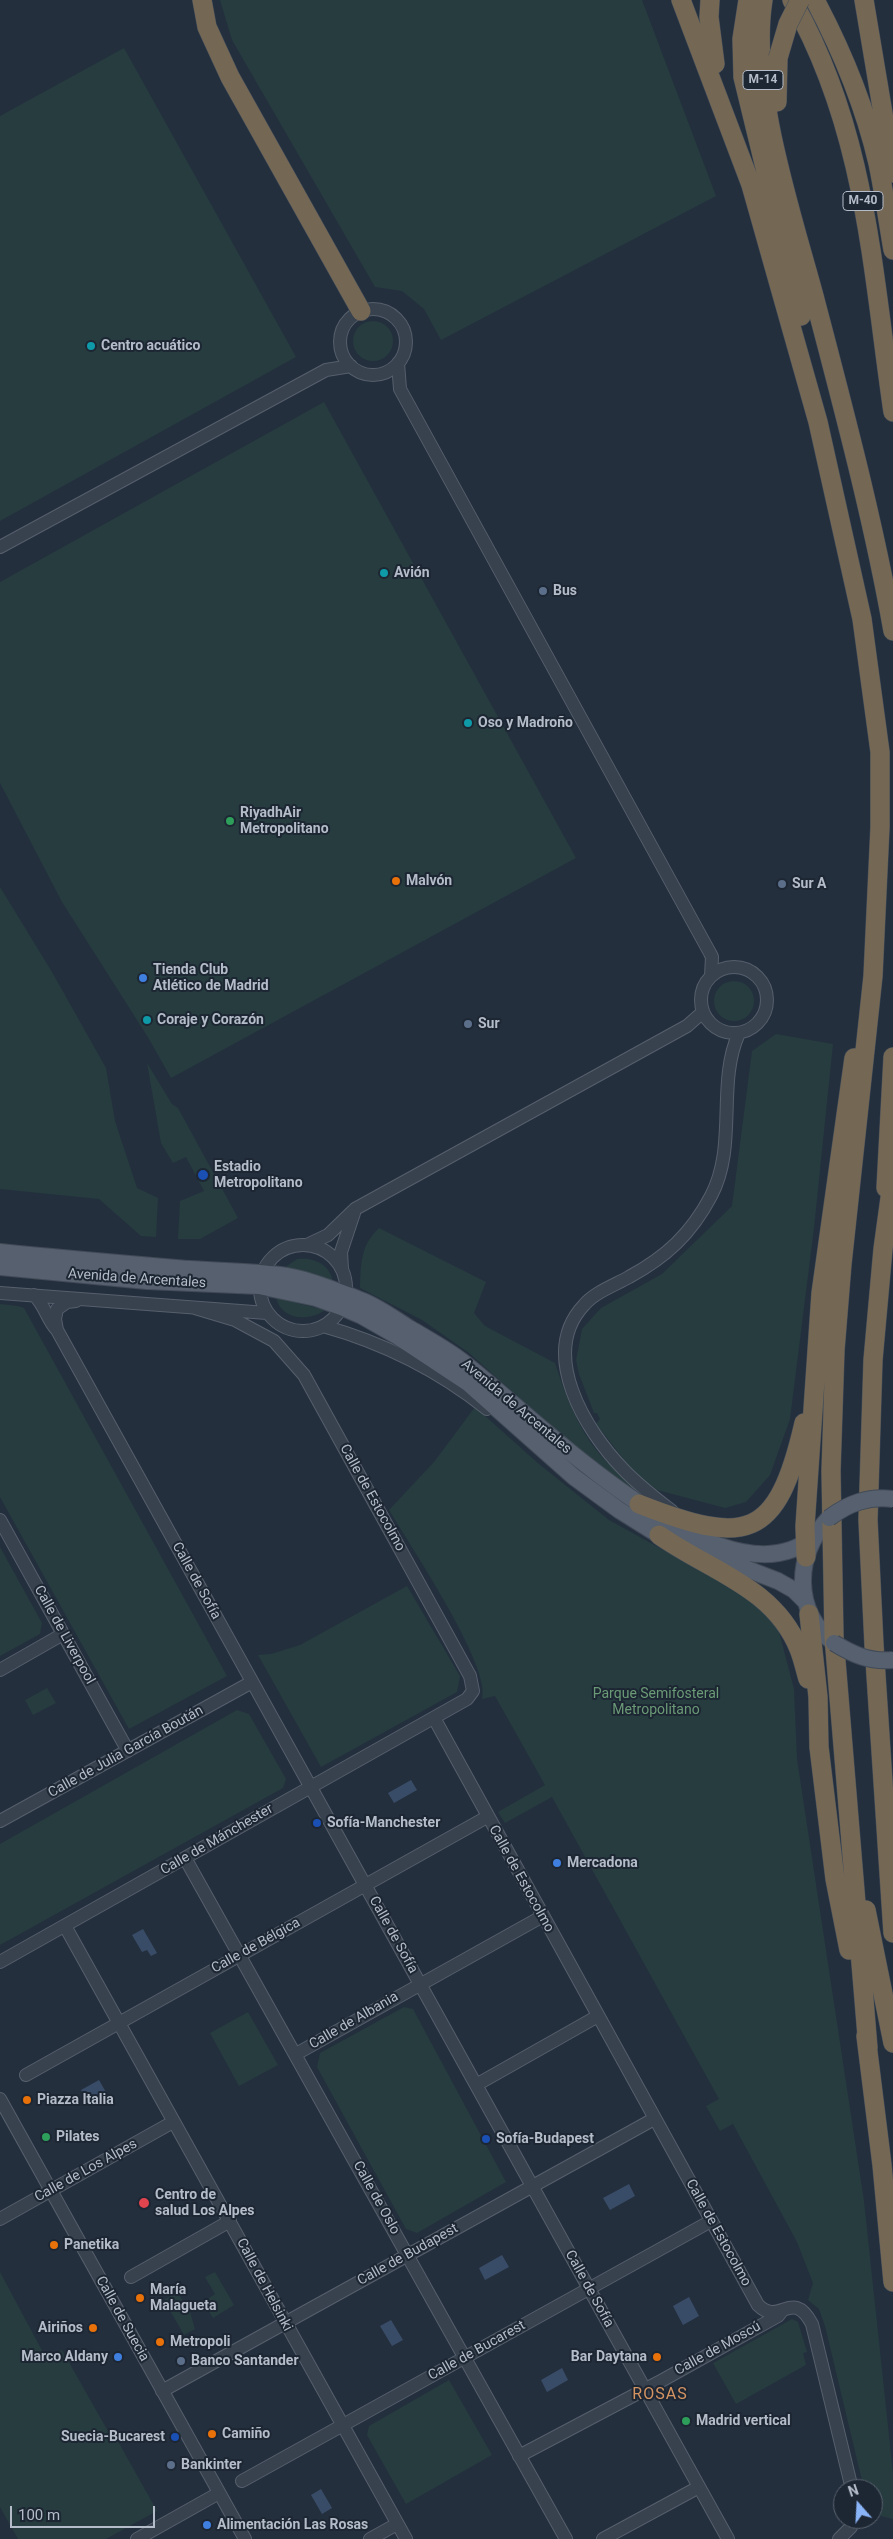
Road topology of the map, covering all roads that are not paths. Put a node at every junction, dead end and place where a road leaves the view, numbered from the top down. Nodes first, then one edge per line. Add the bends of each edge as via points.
1 (202, 0) edge
2 (681, 0) edge
3 (710, 0) edge
4 (792, 0) edge
5 (800, 0) edge
6 (815, 0) edge
7 (864, 0) edge
8 (758, 1) edge
9 (719, 95) junction
10 (893, 174) edge
11 (893, 250) edge
12 (806, 269) junction
13 (361, 311) junction
14 (341, 350) junction
15 (398, 363) junction
16 (351, 366) junction
17 (326, 370) junction
18 (382, 374) junction
19 (400, 389) junction
20 (893, 412) edge
21 (818, 422) junction
22 (0, 547) edge
23 (893, 631) edge
24 (712, 957) junction
25 (732, 967) junction
26 (711, 976) junction
27 (873, 976) junction
28 (703, 1012) junction
29 (711, 1024) junction
30 (687, 1026) junction
31 (739, 1033) junction
32 (893, 1057) edge
33 (893, 1176) edge
34 (356, 1209) junction
35 (307, 1245) junction
36 (883, 1250) junction
37 (0, 1252) edge
38 (0, 1267) edge
39 (342, 1269) junction
40 (262, 1275) junction
41 (0, 1293) edge
42 (34, 1295) junction
43 (86, 1299) junction
44 (343, 1301) junction
45 (195, 1308) junction
46 (267, 1313) junction
47 (324, 1326) junction
48 (57, 1330) junction
49 (815, 1374) junction
50 (574, 1477) junction
51 (893, 1498) edge
52 (638, 1504) junction
53 (0, 1520) edge
54 (683, 1522) junction
55 (660, 1535) junction
56 (807, 1540) junction
57 (807, 1608) junction
58 (63, 1634) junction
59 (893, 1660) edge
60 (0, 1670) edge
61 (252, 1682) junction
62 (434, 1718) junction
63 (819, 1746) junction
64 (128, 1751) junction
65 (310, 1786) junction
66 (0, 1806) edge
67 (487, 1818) junction
68 (3, 1819) edge
69 (848, 1820) junction
70 (186, 1858) junction
71 (365, 1885) junction
72 (542, 1916) junction
73 (65, 1926) junction
74 (893, 1933) edge
75 (240, 1954) junction
76 (0, 1962) edge
77 (420, 1984) junction
78 (598, 2016) junction
79 (118, 2024) junction
80 (893, 2043) edge
81 (868, 2048) junction
82 (296, 2054) junction
83 (26, 2075) dead end
84 (476, 2085) junction
85 (0, 2099) edge
86 (654, 2119) junction
87 (173, 2122) junction
88 (533, 2187) junction
89 (50, 2191) junction
90 (0, 2219) edge
91 (230, 2221) junction
92 (712, 2221) junction
93 (408, 2255) junction
94 (131, 2276) dead end
95 (893, 2282) edge
96 (589, 2288) junction
97 (782, 2310) junction
98 (285, 2323) junction
99 (465, 2358) junction
100 (645, 2388) junction
101 (162, 2391) junction
102 (343, 2426) junction
103 (519, 2456) junction
104 (850, 2479) edge
105 (242, 2481) dead end
106 (698, 2487) junction
107 (219, 2493) junction
108 (397, 2524) junction
109 (849, 2529) edge
110 (137, 2539) edge
111 (245, 2539) edge
112 (370, 2539) edge
113 (406, 2539) edge
114 (566, 2539) edge
115 (603, 2539) edge
116 (728, 2539) edge
117 (839, 2539) edge

1 - 13 highway via 207,26 230,77
2 - 9 highway
3 - 9 highway via 709,17
4 - 20 highway, M-40 via 831,85 857,169 872,246
5 - 12 highway, bridge via 788,24 778,58 777,108
6 - 11 highway, M-40 via 849,74 878,162
7 - 10 highway
8 - 12 highway, M-14 via 760,53 777,154
8 - 21 highway via 742,39 743,77 815,379
9 - 21 highway via 755,198
12 - 23 highway via 849,429 881,564
13 - 14 street via 346,322 340,340
13 - 15 street via 383,310 400,323 406,343
14 - 16 street
14 - 17 street
15 - 18 street
15 - 19 street
16 - 17 street
16 - 18 street via 360,372
17 - 22 street
18 - 19 street
19 - 24 street
21 - 27 highway via 862,618 880,752 880,836
24 - 25 street
24 - 26 street
25 - 26 street
25 - 31 street via 742,967 760,978 768,997 763,1017 752,1028
26 - 28 street via 702,993
27 - 49 highway via 853,1063 843,1126 825,1263
27 - 69 highway via 842,1264 831,1471 834,1637
28 - 29 street
28 - 30 street
29 - 30 street
29 - 31 street via 729,1033
30 - 34 street
31 - 54 street via 732,1060 726,1149 721,1172 698,1220 678,1244 639,1272 584,1304 567,1337 567,1376 581,1410 608,1453 635,1482
32 - 36 highway
33 - 36 highway
34 - 35 street via 328,1235
34 - 39 street via 341,1252
35 - 39 street via 328,1252
35 - 40 street via 282,1250
36 - 74 highway via 873,1360 868,1520
37 - 40 main road, Avenida de Arcentales
38 - 40 main road, Avenida de Arcentales via 147,1282
39 - 44 street via 345,1277
40 - 44 main road, Avenida de Arcentales via 316,1298
40 - 46 street via 261,1300
41 - 42 street, Calle de Estocolmo
42 - 43 street, Calle de Estocolmo
42 - 48 street, Calle de Sofía via 41,1301 48,1322
43 - 45 street, Calle de Estocolmo
43 - 48 street via 67,1302 57,1309
44 - 47 street
44 - 50 main road, Avenida de Arcentales via 468,1383
44 - 52 main road, Avenida de Arcentales via 366,1302 458,1358 593,1472
45 - 46 street, Calle de Estocolmo
45 - 62 street, Calle de Estocolmo via 235,1320 274,1341 304,1375 470,1676 473,1691 467,1700
46 - 47 street via 293,1330 314,1330
47 - 50 street, Avenida de Arcentales via 381,1345 444,1378 500,1420 530,1448
48 - 61 street, Calle de Sofía
49 - 54 highway via 793,1468 782,1494 770,1511 754,1523 737,1527 714,1528
49 - 56 highway
50 - 55 main road, Avenida de Arcentales
51 - 56 main road, bridge via 864,1500 846,1506 828,1518
52 - 54 highway
52 - 56 main road, Avenida de Arcentales via 697,1536 728,1548 753,1553
53 - 58 street, Calle de Liverpool
55 - 57 main road, Avenida de Arcentales via 778,1581 794,1590
55 - 63 highway via 748,1587 777,1612 799,1649 814,1703
56 - 57 main road via 803,1579
57 - 59 main road, Avenida de Arcentales, bridge via 822,1632 855,1656
57 - 63 highway via 818,1697
58 - 60 street
58 - 64 street, Calle de Liverpool
61 - 64 street, Calle de Julia García Boután
61 - 65 street, Calle de Sofía
62 - 65 street, Calle de Mánchester
62 - 67 street, Calle de Estocolmo
63 - 81 highway via 835,1879
64 - 68 street, Calle de Julia García Boután
65 - 70 street, Calle de Mánchester
65 - 71 street, Calle de Sofía
66 - 68 street
67 - 71 street, Calle de Bélgica
67 - 72 street, Calle de Estocolmo
69 - 80 highway
69 - 81 highway
70 - 73 street, Calle de Mánchester
70 - 75 street, Calle de Oslo
71 - 75 street, Calle de Bélgica
71 - 77 street, Calle de Sofía
72 - 77 street, Calle de Albania
72 - 78 street, Calle de Estocolmo
73 - 76 street, Calle de Mánchester
73 - 79 street, Calle de Helsinki
75 - 79 street, Calle de Bélgica
75 - 82 street, Calle de Oslo
77 - 82 street, Calle de Albania
77 - 84 street, Calle de Sofía
78 - 84 street
78 - 86 street, Calle de Estocolmo
79 - 83 street, Calle de Bélgica
79 - 87 street, Calle de Helsinki
81 - 95 highway
82 - 93 street, Calle de Oslo
84 - 88 street, Calle de Sofía
85 - 89 street, Calle de Suecia
86 - 88 street, Calle de Budapest
86 - 92 street, Calle de Estocolmo
87 - 89 street, Calle de Los Alpes
87 - 91 street, Calle de Helsinki
88 - 93 street, Calle de Budapest
88 - 96 street, Calle de Sofía
89 - 90 street, Calle de Los Alpes
89 - 101 street, Calle de Suecia
91 - 94 street
91 - 98 street, Calle de Helsinki
92 - 96 street, Calle de Bucarest
92 - 97 street, Calle de Estocolmo via 762,2310
93 - 98 street, Calle de Budapest
93 - 99 street, Calle de Oslo
96 - 99 street, Calle de Bucarest
96 - 100 street, Calle de Sofía
97 - 100 street, Calle de Moscú via 778,2316
97 - 104 street, Calle de Estocolmo via 800,2308 812,2324
98 - 101 street, Calle de Budapest
98 - 102 street, Calle de Helsinki
99 - 102 street, Calle de Bucarest
99 - 103 street, Calle de Oslo
100 - 103 street, Calle de Moscú
100 - 106 street, Calle de Sofía
101 - 107 street, Calle de Suecia
102 - 105 street, Calle de Bucarest
102 - 108 street, Calle de Helsinki
103 - 114 street, Calle de Oslo
106 - 115 street
106 - 116 street, Calle de Sofía
107 - 110 street
107 - 111 street, Calle de Suecia
108 - 112 street
108 - 113 street, Calle de Helsinki
109 - 117 street

